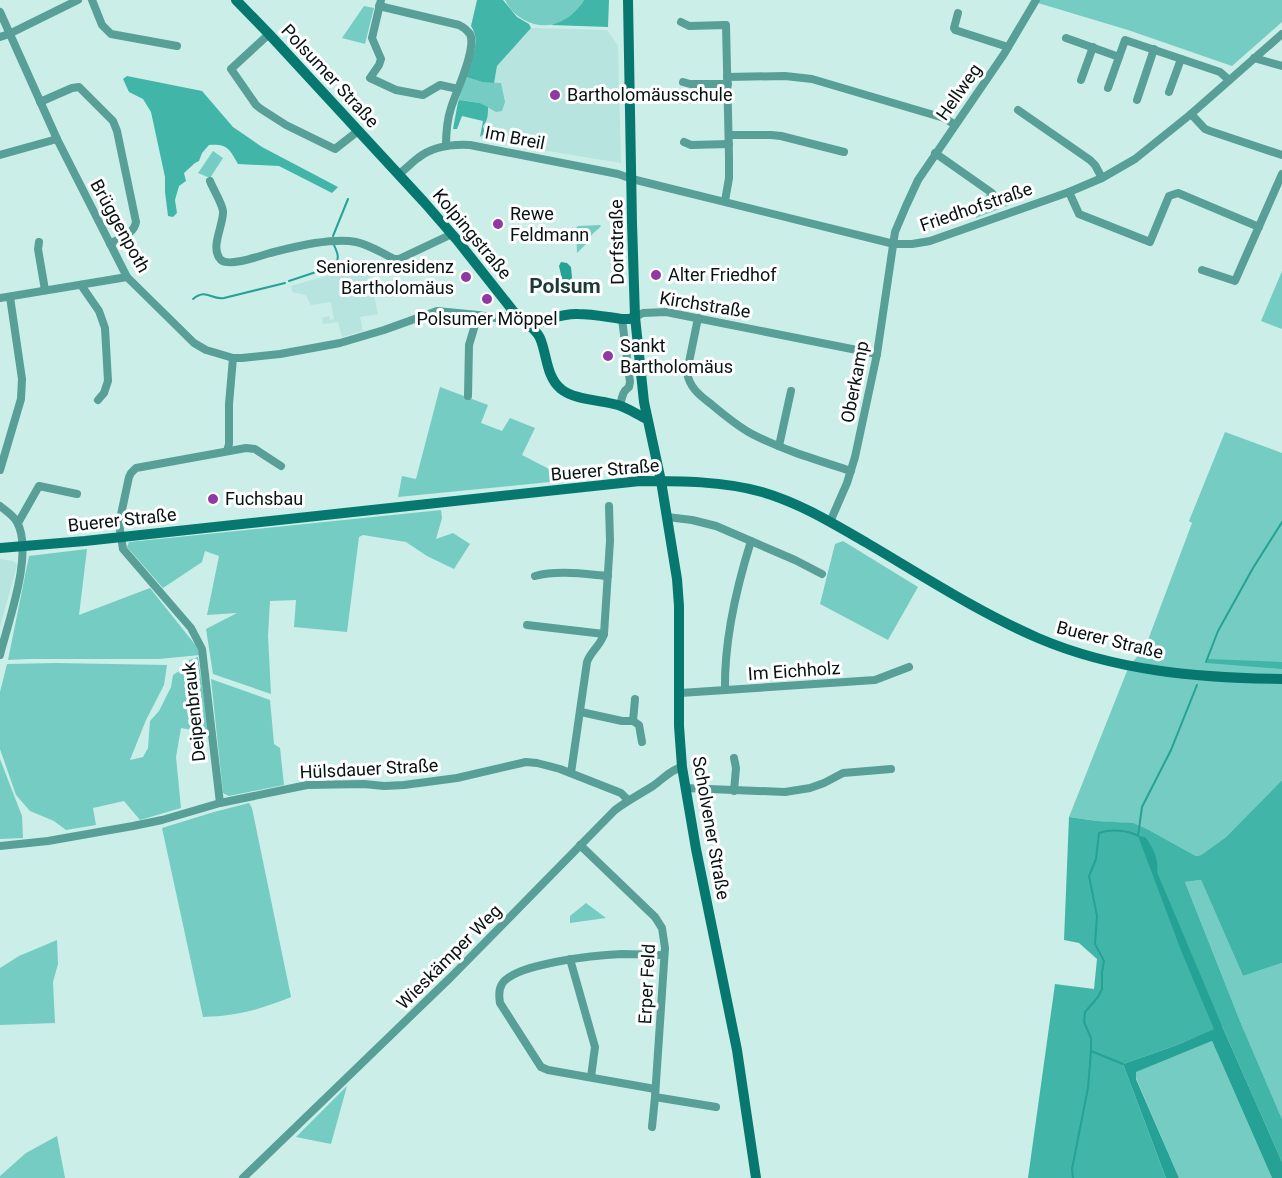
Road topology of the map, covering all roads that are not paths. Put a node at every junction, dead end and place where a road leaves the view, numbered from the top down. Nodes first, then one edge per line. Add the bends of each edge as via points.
1 (78, 0) edge
2 (92, 0) edge
3 (236, 0) edge
4 (628, 0) edge
5 (1036, 0) edge
6 (380, 3) edge
7 (0, 12) edge
8 (958, 13) dead end
9 (681, 22) dead end
10 (9, 34) junction
11 (269, 34) junction
12 (1282, 34) edge
13 (0, 37) edge
14 (1066, 38) dead end
15 (177, 46) dead end
16 (1008, 47) junction
17 (1093, 47) junction
18 (1154, 50) junction
19 (1119, 57) junction
20 (1254, 58) junction
21 (1181, 59) junction
22 (1282, 66) edge
23 (728, 80) junction
24 (1082, 80) dead end
25 (1229, 80) junction
26 (683, 82) dead end
27 (1108, 88) dead end
28 (458, 89) junction
29 (1169, 92) dead end
30 (1137, 100) dead end
31 (40, 102) junction
32 (1018, 110) dead end
33 (1191, 114) junction
34 (954, 124) junction
35 (358, 130) junction
36 (57, 139) junction
37 (729, 140) junction
38 (684, 142) dead end
39 (446, 146) junction
40 (844, 152) dead end
41 (935, 153) junction
42 (0, 155) edge
43 (1282, 155) edge
44 (399, 174) junction
45 (1282, 174) edge
46 (1101, 178) junction
47 (632, 179) junction
48 (210, 181) dead end
49 (1069, 192) junction
50 (992, 193) dead end
51 (724, 201) junction
52 (1259, 227) junction
53 (452, 234) junction
54 (39, 242) dead end
55 (110, 244) junction
56 (894, 244) junction
57 (1202, 270) dead end
58 (128, 277) junction
59 (81, 285) junction
60 (45, 290) junction
61 (9, 297) junction
62 (0, 298) edge
63 (514, 312) junction
64 (478, 315) junction
65 (635, 317) junction
66 (698, 318) junction
67 (622, 319) junction
68 (530, 327) junction
69 (877, 354) junction
70 (233, 358) junction
71 (791, 391) dead end
72 (468, 396) dead end
73 (98, 400) dead end
74 (620, 406) junction
75 (647, 419) junction
76 (779, 446) junction
77 (226, 451) junction
78 (281, 466) dead end
79 (0, 470) edge
80 (851, 471) junction
81 (661, 481) junction
82 (77, 494) dead end
83 (609, 506) dead end
84 (0, 507) edge
85 (667, 517) junction
86 (830, 522) junction
87 (18, 523) junction
88 (120, 536) junction
89 (751, 541) junction
90 (22, 547) junction
91 (0, 549) edge
92 (822, 574) dead end
93 (535, 576) dead end
94 (608, 576) junction
95 (527, 625) dead end
96 (604, 634) junction
97 (0, 655) edge
98 (909, 667) dead end
99 (1282, 679) edge
100 (725, 690) junction
101 (680, 693) junction
102 (635, 699) dead end
103 (581, 712) junction
104 (633, 721) junction
105 (642, 742) dead end
106 (734, 758) dead end
107 (682, 767) junction
108 (891, 769) dead end
109 (571, 773) junction
110 (685, 788) junction
111 (734, 790) junction
112 (628, 800) junction
113 (220, 803) junction
114 (580, 845) junction
115 (0, 846) edge
116 (664, 955) junction
117 (570, 959) junction
118 (591, 1077) junction
119 (655, 1093) junction
120 (716, 1107) dead end
121 (652, 1127) dead end
122 (243, 1178) edge
123 (756, 1178) edge

1 - 10 street
2 - 15 street via 102,25 111,34
3 - 11 main road, Polsumer Straße
4 - 47 main road, Dorfstraße
5 - 16 street, Hellweg
6 - 28 street via 464,27 471,41
6 - 28 street via 372,39 381,59 370,78 396,90 423,95 440,85
7 - 10 street, Brüggenpoth
8 - 16 street, Hellweg via 955,30
9 - 23 street via 689,26 726,25
10 - 13 street
10 - 31 street, Brüggenpoth
11 - 35 main road, Polsumer Straße
11 - 35 street via 231,69 256,105 335,149
12 - 20 street, Friedhofstraße
14 - 17 street
16 - 34 street, Hellweg
17 - 19 street
17 - 24 street
18 - 19 street via 1125,40
18 - 21 street
18 - 30 street
19 - 27 street
20 - 22 street
20 - 25 street, Friedhofstraße
21 - 25 street via 1220,72
21 - 29 street
23 - 26 street
23 - 34 street via 785,76 812,79
23 - 37 street
25 - 33 street, Friedhofstraße
28 - 39 street via 448,120
31 - 36 street, Brüggenpoth
31 - 55 street via 79,87 117,131 136,222 132,231
32 - 46 street via 1090,160
33 - 43 street via 1205,129
33 - 46 street, Friedhofstraße via 1135,159
34 - 41 street, Hellweg
35 - 44 main road, Polsumer Straße
36 - 42 street
36 - 55 street, Brüggenpoth
37 - 38 street via 691,145
37 - 40 street via 781,136
37 - 51 street via 729,178
39 - 44 street, Im Breil via 429,151
39 - 47 street, Im Breil via 477,146
41 - 50 street
41 - 56 street, Hellweg via 911,193
44 - 53 main road, Kolpingstraße
45 - 52 street
46 - 49 street, Friedhofstraße
47 - 51 street, Friedhofstraße
47 - 65 main road, Dorfstraße
48 - 53 street via 223,211 216,247 223,262 339,241 357,242 399,259
49 - 52 street via 1079,214 1150,242 1169,196 1178,193
49 - 56 street, Friedhofstraße via 930,241
51 - 56 street, Friedhofstraße
52 - 57 street via 1235,281
53 - 63 main road, Kolpingstraße
54 - 60 street
55 - 58 street, Brüggenpoth
56 - 69 street, Oberkamp
58 - 59 street
58 - 70 street, Brüggenpoth via 194,343
59 - 60 street
59 - 73 street via 99,311 105,328 108,381
60 - 61 street
61 - 62 street
61 - 79 street via 22,379 21,399
63 - 64 street, Brüggenpoth via 502,319
63 - 68 main road, Kolpingstraße
64 - 70 street, Brüggenpoth via 437,311 340,343 278,355
64 - 72 street via 469,345
65 - 66 street, Kirchstraße via 666,312
65 - 67 main road, Kirchstraße
65 - 75 main road, Dorfstraße
66 - 69 street, Kirchstraße
66 - 76 street via 687,372 693,388 738,426
67 - 68 main road, Kirchstraße via 569,314
67 - 74 street via 630,382
68 - 74 main road, Kolpingstraße via 540,338 553,380 560,388
69 - 80 street, Oberkamp
70 - 77 street
71 - 76 street
74 - 75 main road, Kolpingstraße
75 - 81 main road, Dorfstraße
76 - 80 street
77 - 78 street via 255,449
77 - 88 street via 131,472 118,524
80 - 86 street, Oberkamp
81 - 85 main road, Scholvener Straße
81 - 86 main road, Buerer Straße via 760,491
81 - 88 main road, Buerer Straße
82 - 87 street via 39,486
83 - 94 street
84 - 87 street
85 - 89 street via 716,526
85 - 101 main road, Scholvener Straße via 679,606
86 - 99 main road, Buerer Straße via 1001,620 1065,648 1163,671
87 - 90 street
88 - 90 main road, Buerer Straße
88 - 113 street, Deipenbrauk via 123,549 191,628 202,649
89 - 92 street
89 - 100 street via 726,645
90 - 91 main road, Buerer Straße
90 - 97 street via 22,567
93 - 94 street
94 - 96 street
95 - 96 street
96 - 103 street via 587,662
98 - 100 street, Im Eichholz via 875,680
100 - 101 street, Im Eichholz
101 - 107 main road, Scholvener Straße
102 - 104 street
103 - 104 street
103 - 109 street
104 - 105 street via 639,725
106 - 111 street
107 - 110 main road, Scholvener Straße
107 - 112 street, Wieskämper Weg
108 - 111 street via 843,773 795,791
109 - 112 street, Hülsdauer Straße via 621,793
109 - 113 street, Hülsdauer Straße via 526,762 458,778 384,786 307,785
110 - 111 street
110 - 123 main road, Scholvener Straße via 737,1050
112 - 114 street, Wieskämper Weg
113 - 115 street, Hülsdauer Straße via 133,826
114 - 116 street, Erper Feld via 655,917 662,928
114 - 122 street, Wieskämper Weg via 458,970
116 - 117 street
116 - 119 street, Erper Feld
117 - 118 street via 595,1047
117 - 118 street via 512,975 502,985 500,1003 541,1067
118 - 119 street
119 - 120 street
119 - 121 street, Erper Feld

